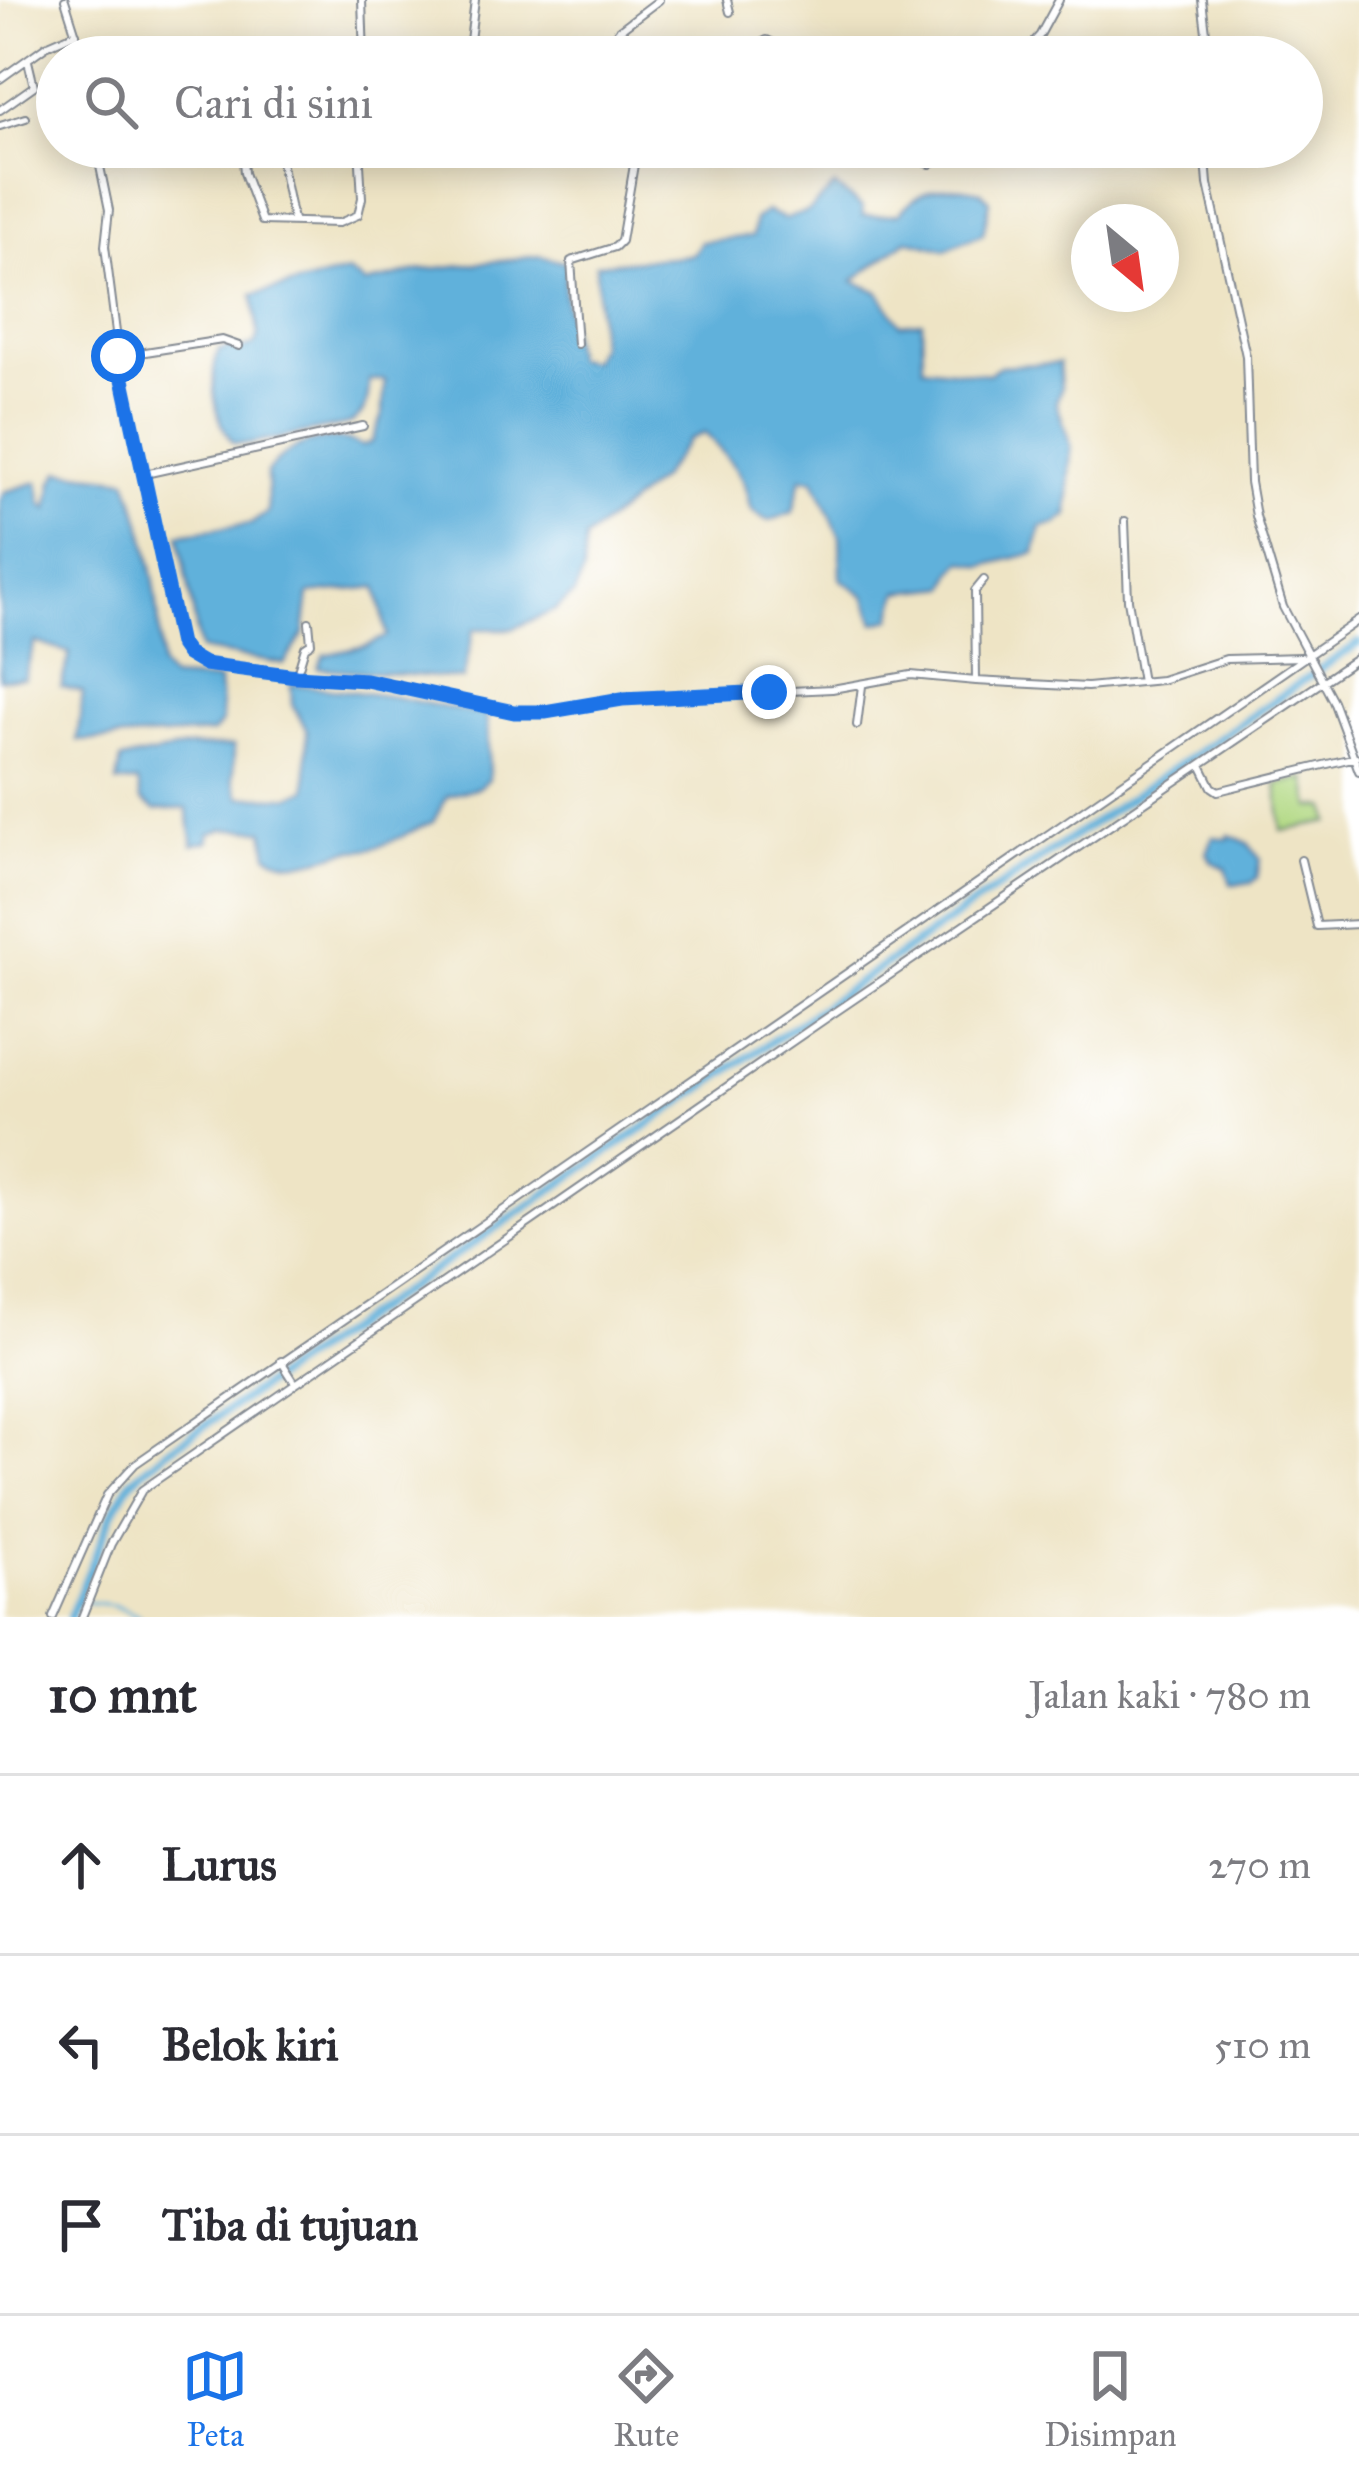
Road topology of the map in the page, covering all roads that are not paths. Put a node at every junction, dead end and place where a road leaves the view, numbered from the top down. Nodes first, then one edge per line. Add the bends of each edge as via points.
1 (64, 0) edge
2 (362, 0) edge
3 (475, 0) edge
4 (659, 0) edge
5 (727, 0) edge
6 (1059, 0) edge
7 (1202, 0) edge
8 (730, 12) dead end
9 (76, 33) junction
10 (69, 36) edge
11 (77, 36) edge
12 (363, 36) edge
13 (471, 36) edge
14 (619, 36) edge
15 (1039, 36) edge
16 (1206, 36) edge
17 (36, 53) edge
18 (27, 60) junction
19 (0, 79) edge
20 (0, 110) edge
21 (26, 118) dead end
22 (0, 126) edge
23 (101, 168) edge
24 (244, 168) edge
25 (282, 168) edge
26 (360, 168) edge
27 (633, 168) edge
28 (1207, 168) edge
29 (293, 220) junction
30 (577, 344) dead end
31 (239, 346) dead end
32 (118, 356) junction
33 (363, 426) dead end
34 (145, 474) junction
35 (1125, 521) dead end
36 (984, 580) dead end
37 (1359, 620) edge
38 (309, 622) dead end
39 (1359, 657) edge
40 (1307, 658) junction
41 (296, 676) junction
42 (1321, 679) junction
43 (976, 681) junction
44 (1142, 682) junction
45 (862, 686) junction
46 (857, 725) dead end
47 (1356, 757) junction
48 (1201, 765) junction
49 (1359, 770) edge
50 (1301, 860) dead end
51 (1359, 924) edge
52 (282, 1364) junction
53 (293, 1380) junction
54 (83, 1614) edge
55 (53, 1617) edge

1 - 9 street
2 - 12 street
3 - 13 street
4 - 14 street
5 - 8 street
6 - 15 street
7 - 16 street
9 - 10 street
9 - 11 street
17 - 18 street
18 - 19 street
18 - 20 street via 34,86
21 - 22 street
23 - 32 street
24 - 29 street via 262,221
25 - 29 street
26 - 29 street via 358,215 339,223
27 - 30 street via 619,244 571,261
28 - 40 street via 1246,356 1256,516
31 - 32 street via 222,340
32 - 34 street
33 - 34 street
34 - 41 street via 187,654 204,664
35 - 44 street
36 - 43 street via 975,591
37 - 40 street
38 - 41 street via 311,644
39 - 42 street
40 - 42 street
40 - 44 street via 1226,659
40 - 52 street
41 - 45 street via 366,680 514,712
42 - 47 street
42 - 48 street
43 - 44 street
43 - 45 street via 911,675
45 - 46 street
47 - 48 street via 1218,791
47 - 49 street
48 - 53 street
50 - 51 street via 1317,926
52 - 53 street
52 - 55 street via 116,1481
53 - 54 street via 142,1490

